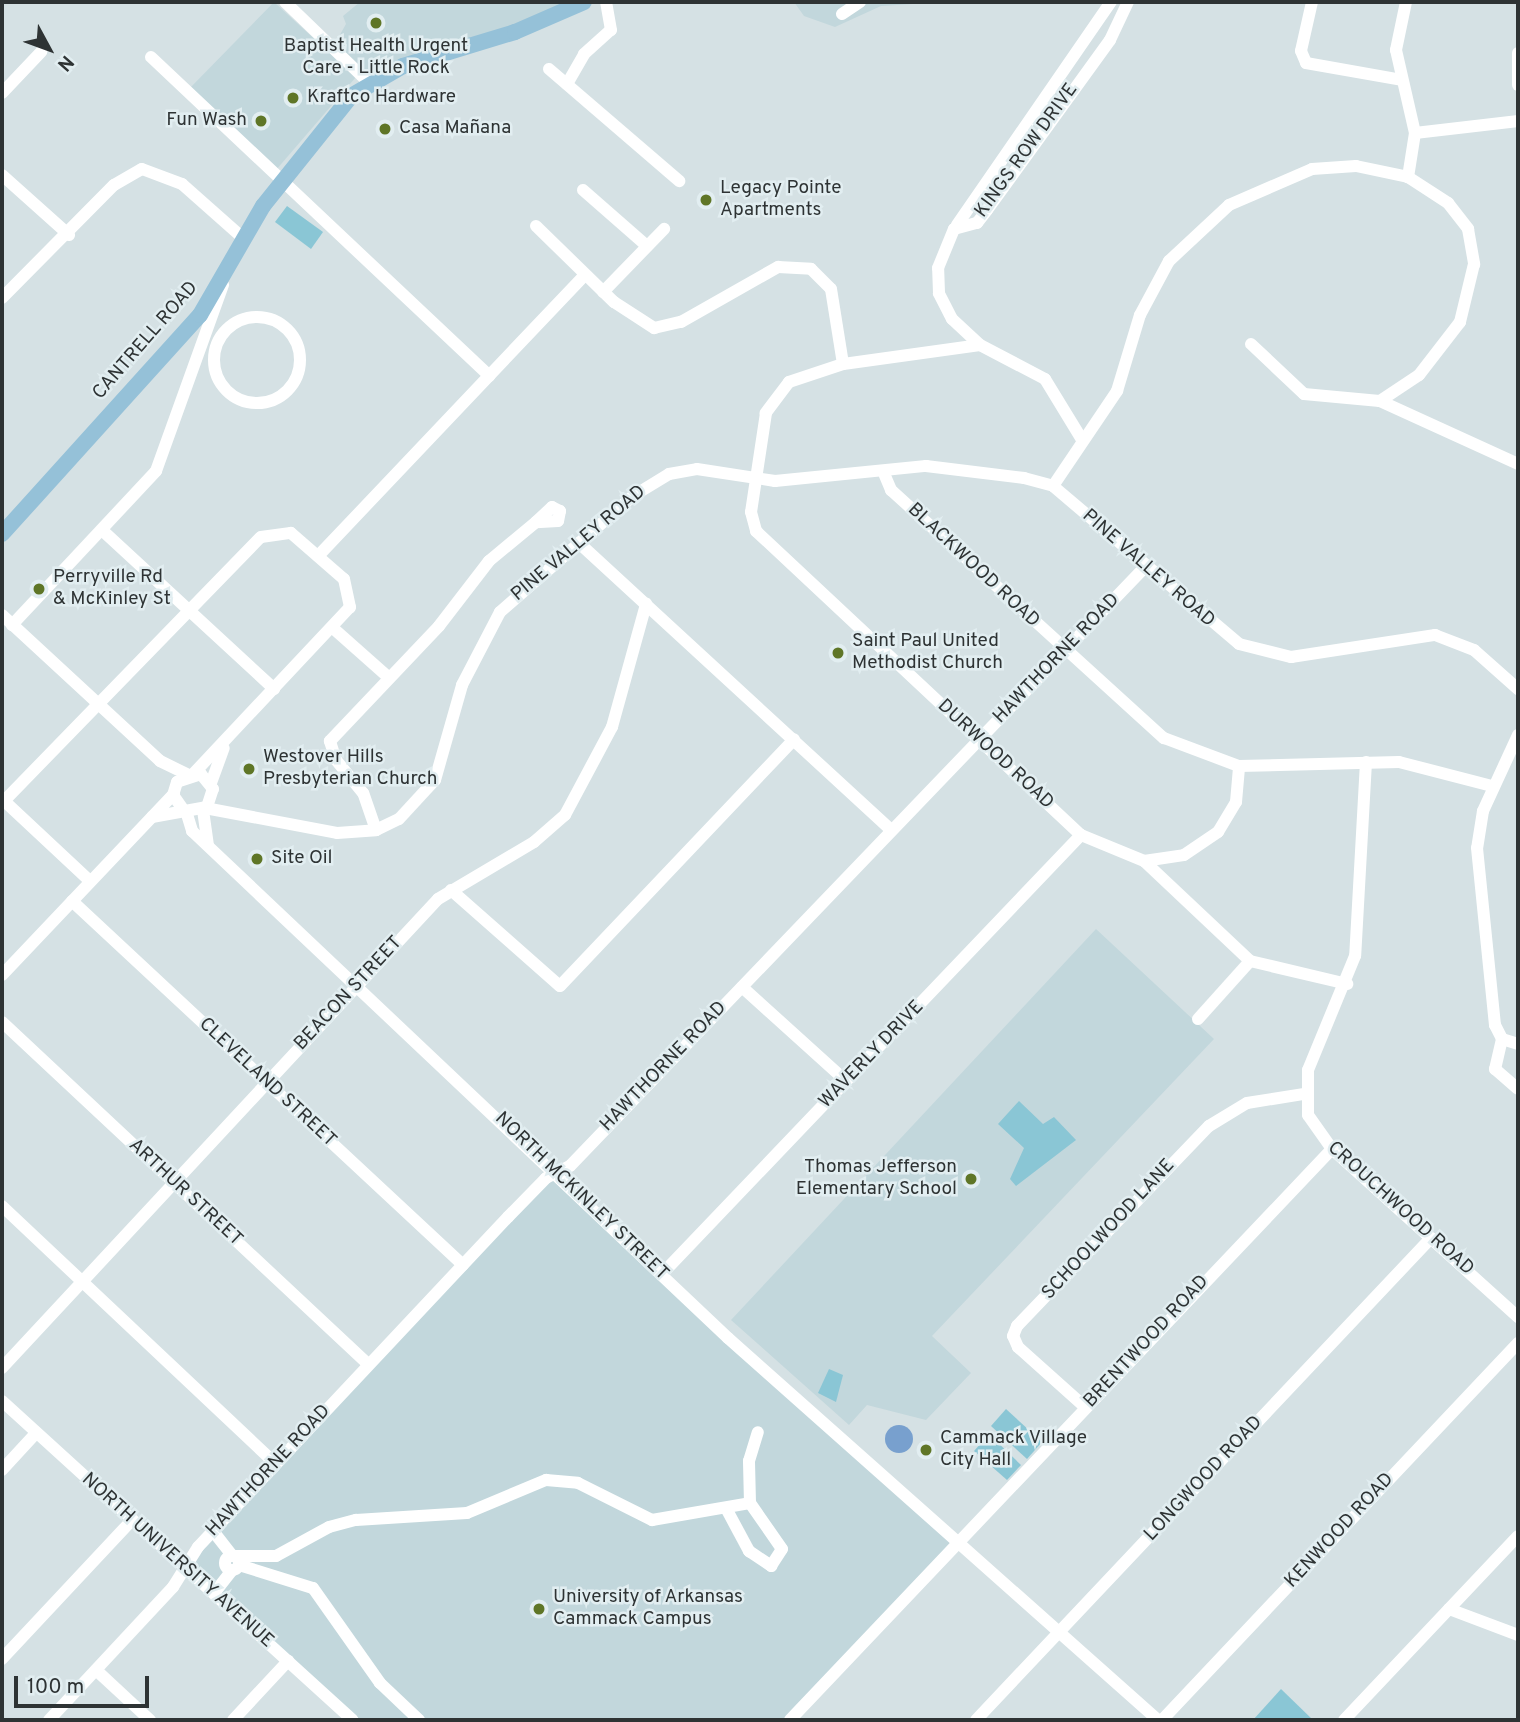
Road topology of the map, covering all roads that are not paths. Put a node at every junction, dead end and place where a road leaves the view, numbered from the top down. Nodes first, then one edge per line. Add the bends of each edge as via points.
1 (285, 2) edge
2 (584, 2) edge
3 (606, 2) edge
4 (860, 2) edge
5 (1111, 2) edge
6 (1128, 2) edge
7 (1312, 2) edge
8 (1406, 2) edge
9 (842, 14) dead end
10 (41, 52) dead end
11 (1518, 53) edge
12 (151, 57) dead end
13 (549, 69) dead end
14 (1402, 80) junction
15 (368, 82) junction
16 (567, 84) junction
17 (1518, 85) edge
18 (2, 93) edge
19 (1518, 121) edge
20 (1415, 133) junction
21 (2, 175) edge
22 (1408, 177) junction
23 (679, 181) dead end
24 (280, 183) junction
25 (583, 190) dead end
26 (957, 225) junction
27 (536, 226) dead end
28 (664, 229) dead end
29 (69, 235) junction
30 (244, 239) junction
31 (647, 246) junction
32 (585, 275) junction
33 (226, 276) junction
34 (603, 292) junction
35 (2, 298) edge
36 (209, 325) junction
37 (225, 332) junction
38 (1251, 344) dead end
39 (980, 345) junction
40 (844, 364) junction
41 (489, 376) junction
42 (1380, 401) junction
43 (1081, 438) junction
44 (1518, 464) edge
45 (883, 471) junction
46 (754, 476) junction
47 (1053, 486) junction
48 (536, 522) dead end
49 (103, 531) junction
50 (2, 534) edge
51 (579, 542) junction
52 (319, 555) junction
53 (1145, 567) junction
54 (646, 604) junction
55 (189, 608) junction
56 (2, 615) edge
57 (12, 625) junction
58 (334, 629) junction
59 (1065, 652) junction
60 (388, 677) junction
61 (274, 689) junction
62 (1518, 689) edge
63 (97, 705) junction
64 (1517, 739) edge
65 (794, 740) junction
66 (980, 740) junction
67 (227, 741) junction
68 (160, 761) junction
69 (1366, 762) junction
70 (1239, 766) junction
71 (191, 773) junction
72 (1492, 786) junction
73 (212, 788) junction
74 (174, 791) junction
75 (3, 800) edge
76 (204, 809) junction
77 (185, 811) junction
78 (239, 816) junction
79 (152, 817) junction
80 (376, 830) junction
81 (891, 830) junction
82 (1082, 835) junction
83 (208, 846) junction
84 (1144, 861) junction
85 (90, 881) junction
86 (451, 890) junction
87 (72, 901) junction
88 (1250, 961) junction
89 (2, 975) edge
90 (1347, 985) junction
91 (357, 987) junction
92 (742, 987) junction
93 (1198, 1019) dead end
94 (2, 1022) edge
95 (1502, 1039) junction
96 (1518, 1044) edge
97 (846, 1081) junction
98 (266, 1084) junction
99 (1518, 1089) edge
100 (1304, 1094) junction
101 (1332, 1149) junction
102 (558, 1174) junction
103 (174, 1182) junction
104 (2, 1206) edge
105 (1432, 1238) junction
106 (463, 1265) junction
107 (662, 1274) junction
108 (81, 1281) junction
109 (1518, 1317) edge
110 (1518, 1343) edge
111 (368, 1364) junction
112 (2, 1368) edge
113 (2, 1401) edge
114 (1085, 1407) junction
115 (758, 1432) dead end
116 (36, 1433) junction
117 (276, 1464) junction
118 (2, 1470) edge
119 (750, 1503) junction
120 (727, 1510) junction
121 (131, 1521) junction
122 (213, 1531) junction
123 (1518, 1536) edge
124 (960, 1540) junction
125 (285, 1553) junction
126 (234, 1562) junction
127 (185, 1566) junction
128 (296, 1579) junction
129 (215, 1592) junction
130 (1449, 1609) junction
131 (1061, 1631) junction
132 (1518, 1635) edge
133 (2, 1659) edge
134 (288, 1661) junction
135 (96, 1670) junction
136 (49, 1720) edge
137 (150, 1720) edge
138 (233, 1720) edge
139 (353, 1720) edge
140 (419, 1720) edge
141 (790, 1720) edge
142 (976, 1720) edge
143 (1160, 1720) edge
144 (1344, 1720) edge

1 - 15 street
2 - 15 main road, CANTRELL ROAD
3 - 16 street via 611,30 584,54
4 - 9 street
5 - 26 street
6 - 26 street, KINGS ROW DRIVE via 1117,29 987,210 977,223
7 - 14 street via 1301,51 1306,63
8 - 14 street via 1396,50
10 - 18 street
11 - 17 street
12 - 24 street
13 - 16 street
14 - 20 street
15 - 24 main road, CANTRELL ROAD
16 - 23 street
19 - 20 street
20 - 22 street
21 - 29 street
22 - 42 street via 1463,219 1474,253 1472,280 1444,348 1411,382
22 - 43 street via 1356,166 1312,169 1261,187 1210,218 1156,280 1117,391
24 - 30 main road, CANTRELL ROAD
24 - 41 street
25 - 31 street
26 - 39 street, KINGS ROW DRIVE via 942,255 938,287 952,320
27 - 32 street
28 - 31 street
29 - 30 street via 119,181 149,169 181,184
29 - 35 street
30 - 33 main road, CANTRELL ROAD
31 - 34 street
32 - 34 street
32 - 41 street
33 - 36 street
33 - 50 main road, CANTRELL ROAD via 200,315
34 - 40 street via 635,319 661,328 773,269 801,266 831,289
36 - 37 street
36 - 49 street via 156,471
37 - 37 street via 248,318 286,328 300,364 290,388 261,403 232,395 215,370
38 - 42 street via 1304,394
39 - 40 street, DURWOOD ROAD
39 - 43 street, KINGS ROW DRIVE via 1045,379
40 - 46 street, DURWOOD ROAD via 802,374 776,395
41 - 52 street
42 - 44 street
43 - 47 street
45 - 46 street, PINE VALLEY ROAD via 790,481
45 - 47 street, PINE VALLEY ROAD via 947,467
45 - 59 street, BLACKWOOD ROAD via 891,490
46 - 51 street, PINE VALLEY ROAD via 709,468 669,474
46 - 66 street, DURWOOD ROAD via 751,512 762,539
47 - 53 street, PINE VALLEY ROAD
48 - 60 street via 489,561
49 - 55 street
49 - 57 street
51 - 54 street
51 - 80 street, PINE VALLEY ROAD via 490,625 462,685 428,791 399,819
52 - 55 street via 290,533 267,533
52 - 58 street via 350,592 350,607
53 - 59 street, HAWTHORNE ROAD
53 - 62 street, PINE VALLEY ROAD via 1224,634 1257,651 1306,655 1435,635 1474,650
54 - 65 street
54 - 86 street, BEACON STREET via 612,727 572,803 534,842
55 - 61 street
55 - 63 street
56 - 57 street
57 - 63 street
58 - 60 street
58 - 61 street
59 - 66 street, HAWTHORNE ROAD
59 - 70 street, BLACKWOOD ROAD via 1156,733
60 - 80 street via 329,747 363,793
61 - 67 street
63 - 68 street
63 - 75 street
64 - 72 street
65 - 81 street
65 - 86 street via 560,986
66 - 81 street, HAWTHORNE ROAD
66 - 82 street, DURWOOD ROAD
67 - 71 street
67 - 73 street
68 - 71 street
68 - 74 street, NORTH MCKINLEY STREET
69 - 70 street, BLACKWOOD ROAD
69 - 72 street, BLACKWOOD ROAD via 1430,766
69 - 90 street via 1357,946
70 - 84 street via 1236,803 1218,832 1184,855
71 - 73 street
71 - 74 street
72 - 95 street via 1483,811 1479,875
73 - 76 street
73 - 78 street
74 - 77 street, NORTH MCKINLEY STREET
74 - 79 street
75 - 85 street
76 - 77 street, PINE VALLEY ROAD
76 - 78 street, PINE VALLEY ROAD
76 - 83 street
77 - 79 street, PINE VALLEY ROAD
77 - 83 street, NORTH MCKINLEY STREET via 192,831
78 - 80 street, PINE VALLEY ROAD via 337,833
79 - 85 street
81 - 92 street, HAWTHORNE ROAD
82 - 84 street, DURWOOD ROAD
82 - 97 street, WAVERLY DRIVE
83 - 91 street, NORTH MCKINLEY STREET
84 - 88 street, DURWOOD ROAD
85 - 87 street
86 - 91 street, BEACON STREET
87 - 89 street
87 - 98 street, CLEVELAND STREET
88 - 90 street, DURWOOD ROAD
88 - 93 street
90 - 100 street via 1310,1064
91 - 98 street, BEACON STREET
91 - 102 street, NORTH MCKINLEY STREET
92 - 97 street
92 - 102 street, HAWTHORNE ROAD
94 - 103 street, ARTHUR STREET
95 - 96 street
95 - 99 street via 1495,1069
97 - 107 street, WAVERLY DRIVE
98 - 103 street, BEACON STREET
98 - 106 street, CLEVELAND STREET
100 - 101 street, CROUCHWOOD ROAD via 1312,1124
100 - 114 street, SCHOOLWOOD LANE via 1247,1103 1209,1126 1017,1326 1013,1336 1018,1347
101 - 105 street, CROUCHWOOD ROAD
101 - 114 street, BRENTWOOD ROAD
102 - 106 street, HAWTHORNE ROAD via 545,1178
102 - 107 street, NORTH MCKINLEY STREET
103 - 108 street, BEACON STREET
103 - 111 street, ARTHUR STREET
104 - 108 street
105 - 109 street, CROUCHWOOD ROAD
105 - 131 street, LONGWOOD ROAD
106 - 111 street, HAWTHORNE ROAD
107 - 124 street, NORTH MCKINLEY STREET
108 - 112 street, BEACON STREET
108 - 117 street
110 - 143 street, KENWOOD ROAD
111 - 117 street, HAWTHORNE ROAD
113 - 116 street, NORTH UNIVERSITY AVENUE
114 - 124 street, BRENTWOOD ROAD
115 - 119 street via 749,1461
116 - 118 street
116 - 121 street, NORTH UNIVERSITY AVENUE
117 - 122 street, HAWTHORNE ROAD
119 - 120 street
119 - 120 street via 782,1549 771,1566 749,1551
120 - 125 street via 652,1520 578,1483 547,1480 455,1516 336,1524
121 - 127 street, NORTH UNIVERSITY AVENUE
121 - 133 street
122 - 126 street
122 - 127 street, HAWTHORNE ROAD
123 - 130 street
124 - 131 street, NORTH MCKINLEY STREET
124 - 141 street, BRENTWOOD ROAD
125 - 126 street
125 - 128 street
126 - 128 street
126 - 129 street
127 - 129 street, NORTH UNIVERSITY AVENUE
127 - 135 street, HAWTHORNE ROAD via 173,1587
128 - 140 street via 316,1592 380,1683
129 - 134 street, NORTH UNIVERSITY AVENUE
130 - 132 street
130 - 144 street
131 - 142 street, LONGWOOD ROAD
131 - 143 street, NORTH MCKINLEY STREET
134 - 138 street
134 - 139 street, NORTH UNIVERSITY AVENUE
135 - 136 street, HAWTHORNE ROAD
135 - 137 street

